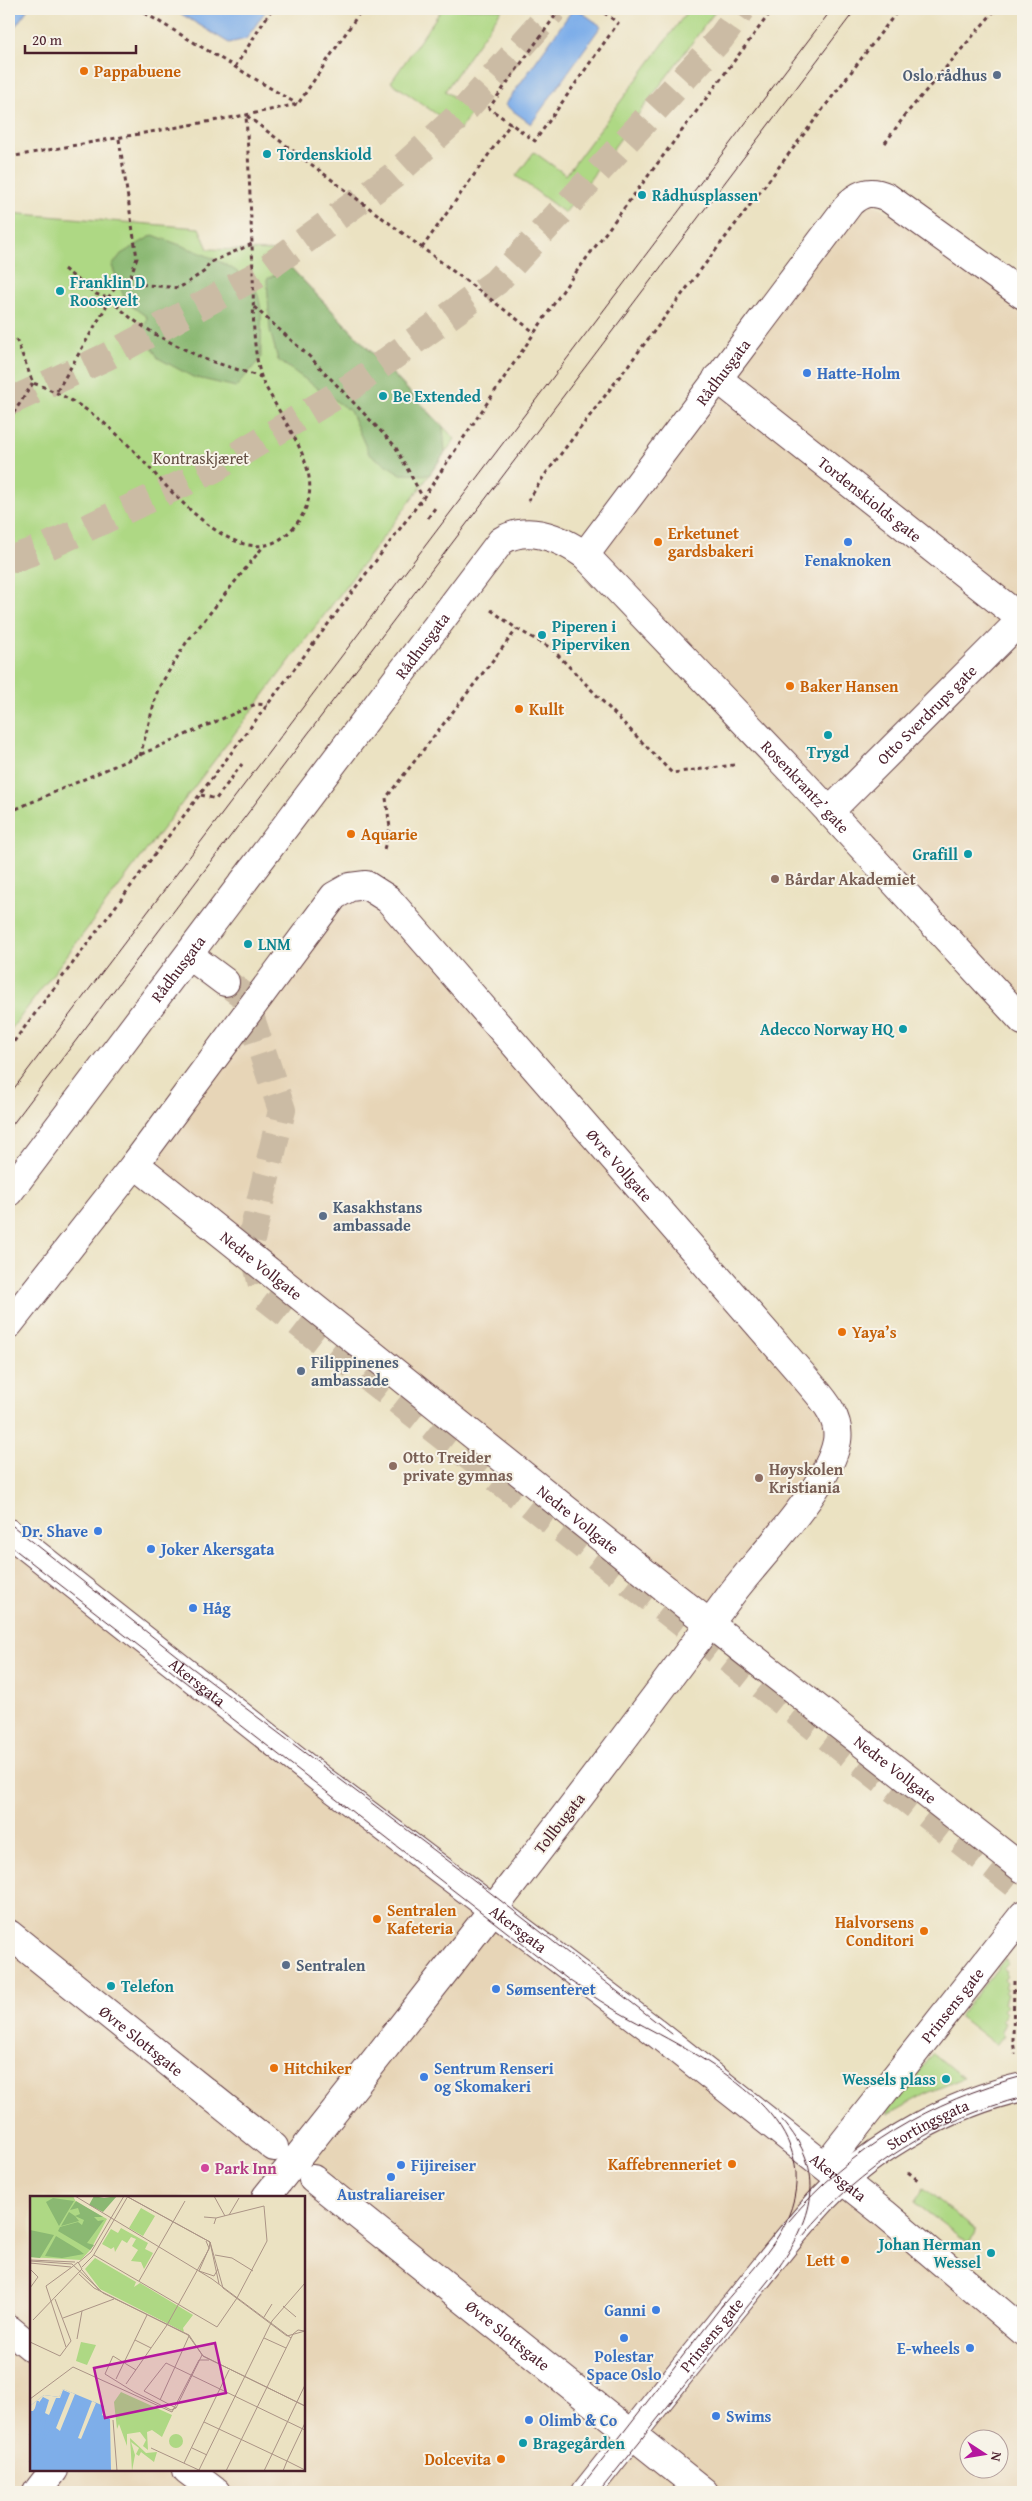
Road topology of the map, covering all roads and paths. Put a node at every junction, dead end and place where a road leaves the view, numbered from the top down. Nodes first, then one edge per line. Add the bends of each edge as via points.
1 (138, 9) edge
2 (272, 9) edge
3 (362, 9) edge
4 (560, 9) edge
5 (599, 9) edge
6 (773, 9) edge
7 (899, 9) edge
8 (996, 9) edge
9 (235, 67) junction
10 (298, 104) junction
11 (246, 116) junction
12 (511, 123) junction
13 (119, 139) junction
14 (885, 143) dead end
15 (9, 157) edge
16 (252, 244) junction
17 (422, 248) junction
18 (64, 269) dead end
19 (128, 283) junction
20 (1023, 295) edge
21 (109, 299) junction
22 (254, 307) junction
23 (534, 332) junction
24 (9, 335) edge
25 (261, 377) junction
26 (717, 378) junction
27 (33, 383) junction
28 (57, 391) junction
29 (9, 420) edge
30 (539, 483) dead end
31 (423, 498) junction
32 (436, 508) dead end
33 (428, 518) dead end
34 (262, 547) junction
35 (585, 554) junction
36 (491, 610) dead end
37 (1023, 619) edge
38 (517, 629) junction
39 (269, 705) junction
40 (140, 756) junction
41 (242, 764) dead end
42 (734, 765) dead end
43 (201, 795) junction
44 (9, 812) edge
45 (829, 812) junction
46 (384, 849) dead end
47 (189, 955) junction
48 (225, 982) tunnel mouth
49 (1023, 1021) edge
50 (9, 1048) edge
51 (135, 1164) junction
52 (9, 1192) edge
53 (9, 1324) edge
54 (837, 1440) joint
55 (9, 1533) edge
56 (710, 1624) junction
57 (1023, 1869) edge
58 (493, 1907) junction
59 (1023, 1915) edge
60 (9, 1934) edge
61 (1015, 1973) dead end
62 (1015, 2058) dead end
63 (1023, 2087) edge
64 (274, 2147) dead end
65 (834, 2173) junction
66 (314, 2179) dead end
67 (267, 2196) edge
68 (9, 2329) edge
69 (1023, 2330) edge
70 (30, 2346) edge
71 (631, 2435) junction
72 (53, 2471) edge
73 (188, 2471) edge
74 (37, 2492) edge
75 (216, 2492) edge
76 (586, 2492) edge
77 (704, 2492) edge

1 - 9 path
2 - 9 path
3 - 10 path
4 - 12 path via 489,108
5 - 12 path via 618,23 535,141
6 - 23 path
7 - 30 path
8 - 14 path
9 - 10 path
10 - 11 path
11 - 13 path
11 - 16 path
11 - 17 path
12 - 17 path
13 - 15 path
13 - 19 path via 137,258
16 - 19 path via 209,263 205,271 179,288
16 - 22 path
17 - 23 path
18 - 21 path via 96,294
19 - 21 path via 115,288
20 - 26 street, Rådhusgata via 887,197 869,192 850,203
21 - 25 path via 158,336 204,359
21 - 28 path
22 - 25 path
22 - 31 path via 310,357 396,446
23 - 31 path
24 - 27 path via 17,341
25 - 34 path via 301,450 311,480 311,499 295,526 286,535
26 - 35 street, Rådhusgata
26 - 37 street, Tordenskiolds gate
27 - 28 path
27 - 29 path
28 - 34 path via 122,439 184,504 216,531 245,544
31 - 39 path
32 - 33 path
34 - 40 path via 186,643 158,689
35 - 45 street, Rosenkrantz’ gate
35 - 47 street, Rådhusgata via 558,539 544,536 516,534 501,541
36 - 38 path
37 - 45 street, Otto Sverdrups gate
38 - 42 path via 552,648 672,773
38 - 46 path via 386,798 390,828
39 - 40 path via 256,704
39 - 43 path
40 - 44 path
41 - 43 path via 216,799
43 - 50 path
45 - 49 street, Rosenkrantz’ gate
47 - 48 street
47 - 52 street, Rådhusgata
51 - 53 street
51 - 54 street, Øvre Vollgate via 334,896 350,887 366,885 388,899 821,1397 836,1421
51 - 56 street, Nedre Vollgate
54 - 56 street, Tollbugata via 830,1463 813,1491
55 - 58 street, Akersgata via 323,1781
56 - 57 street, Nedre Vollgate
56 - 58 street, Tollbugata
58 - 65 street, Akersgata
58 - 67 street, Tollbugata
59 - 65 street, Prinsens gate
60 - 64 street, Øvre Slottsgate
61 - 62 path via 1012,2041
63 - 65 street, Stortingsgata via 960,2107 882,2151
65 - 69 street, Akersgata
65 - 71 street, Prinsens gate via 807,2218
66 - 71 street, Øvre Slottsgate
68 - 70 street
71 - 76 street, Prinsens gate
71 - 77 street, Øvre Slottsgate
72 - 74 street
73 - 75 street

